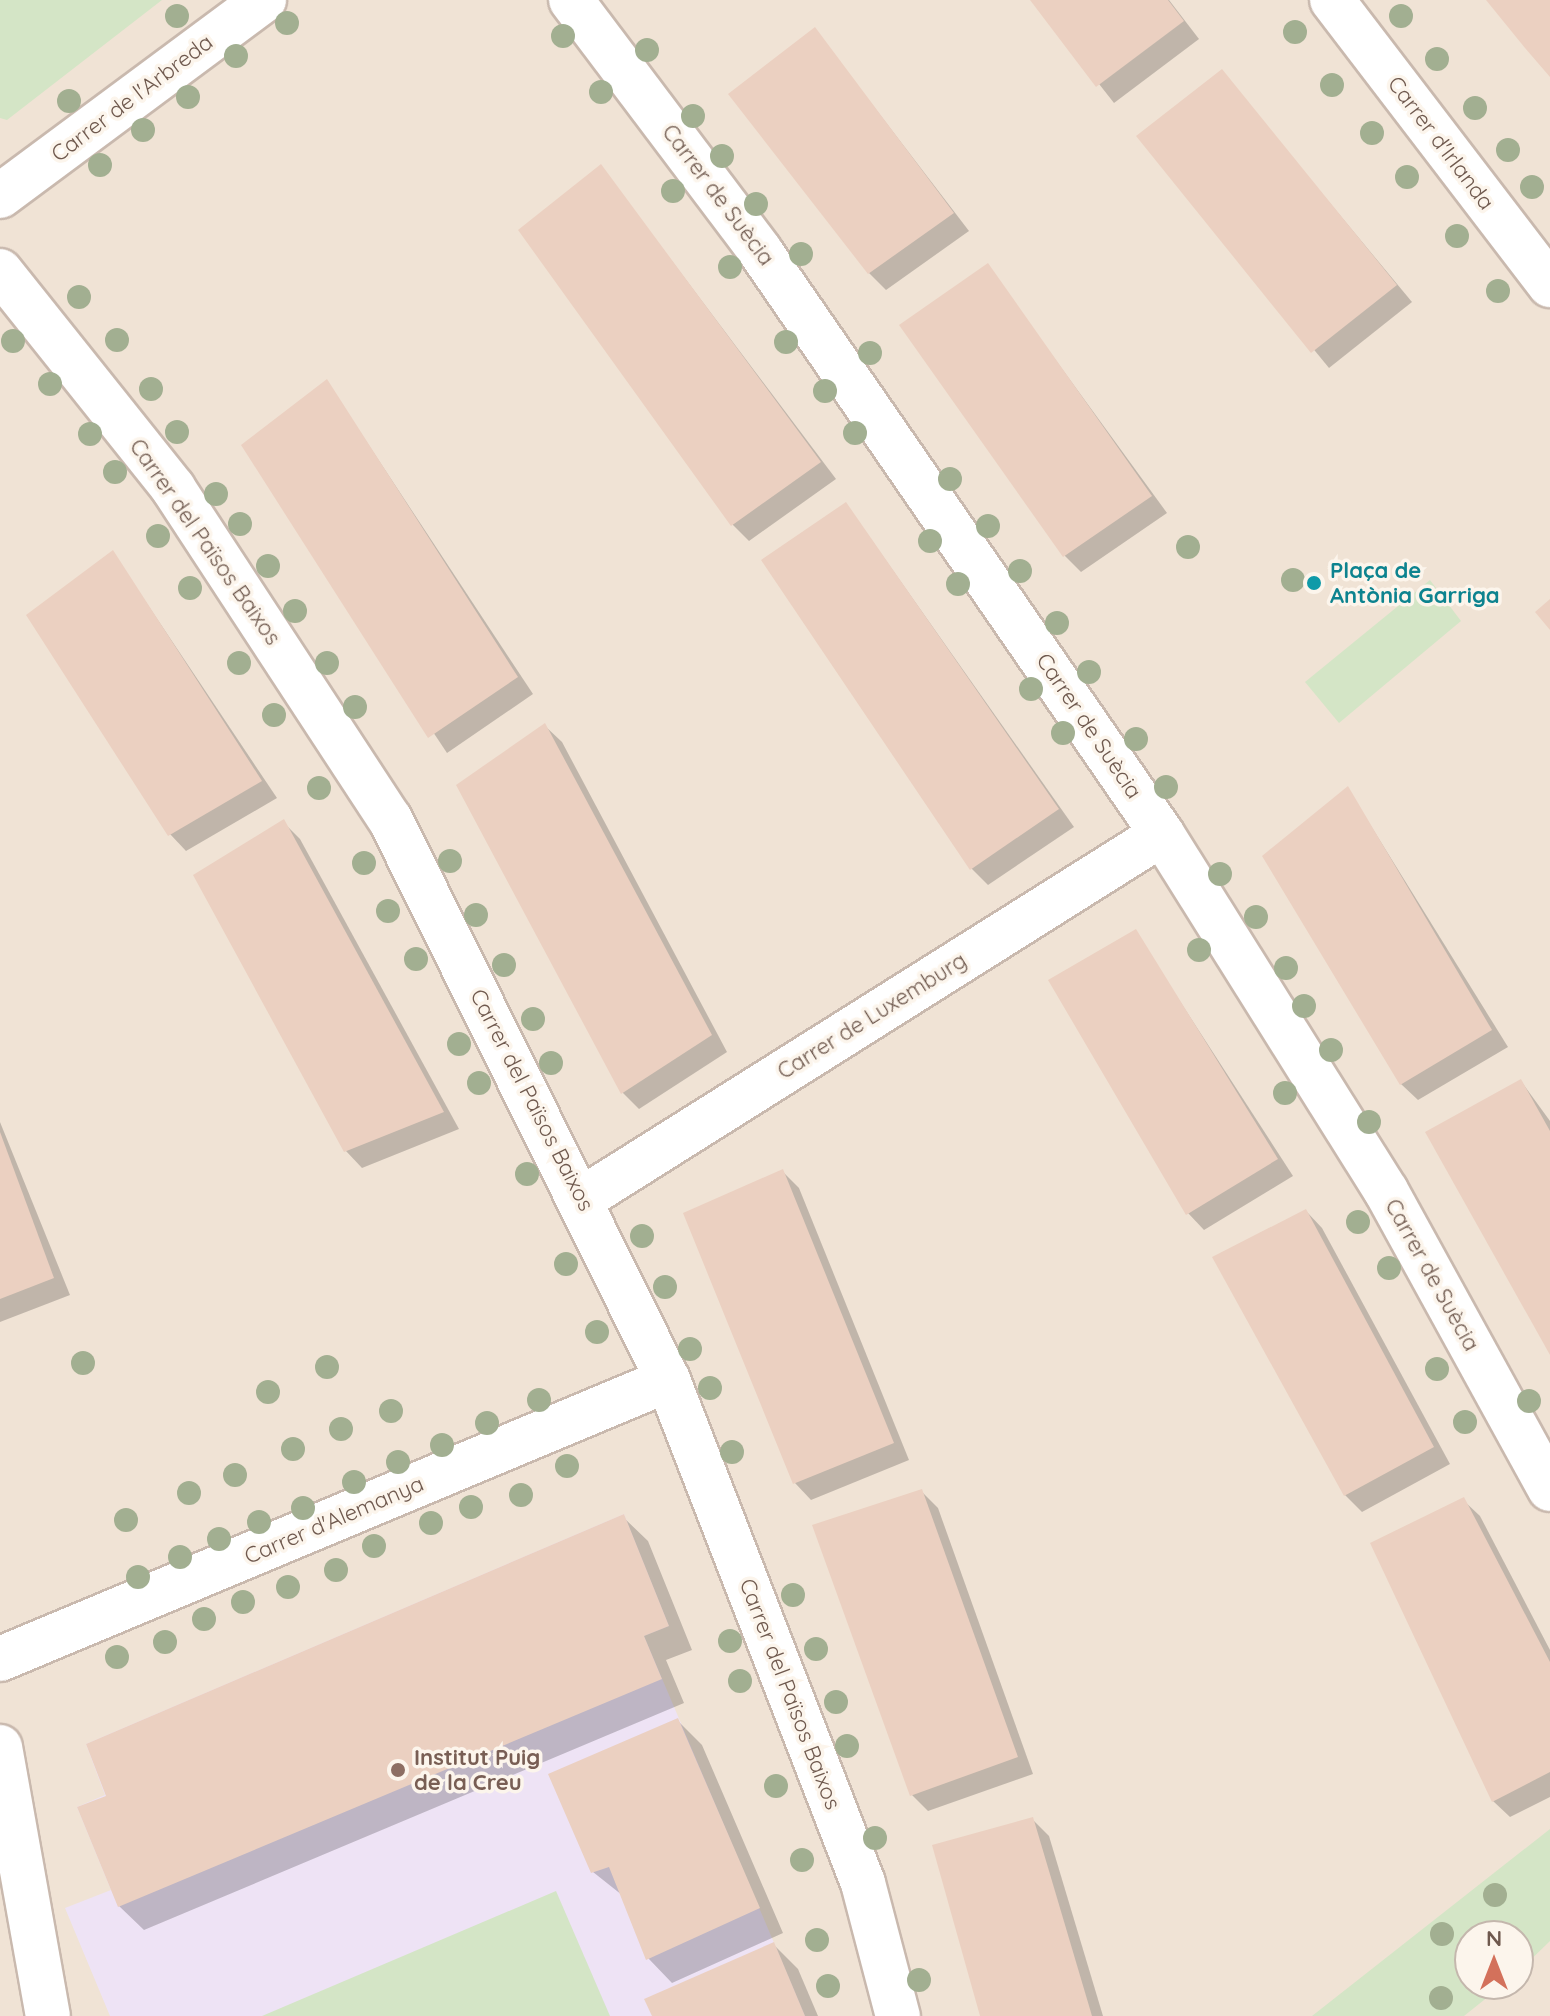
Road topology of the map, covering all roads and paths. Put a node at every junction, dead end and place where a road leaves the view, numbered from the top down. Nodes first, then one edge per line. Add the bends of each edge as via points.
1 (264, 0) edge
2 (571, 0) edge
3 (1332, 0) edge
4 (0, 196) edge
5 (0, 271) edge
6 (1550, 285) edge
7 (1162, 834) junction
8 (582, 1199) junction
9 (668, 1380) junction
10 (1550, 1489) edge
11 (0, 1659) edge
12 (0, 1747) edge
13 (48, 2016) edge
14 (898, 2016) edge

1 - 4 street, Carrer de l'Arbreda
2 - 7 street, Carrer de Suècia via 760,251
3 - 6 street, Carrer d'Irlanda
5 - 8 street, Carrer del Països Baixos via 173,488 390,819
7 - 8 street, Carrer de Luxemburg
7 - 10 street, Carrer de Suècia via 1386,1191
8 - 9 street, Carrer del Països Baixos
9 - 11 street, Carrer d'Alemanya
9 - 14 street, Carrer del Països Baixos via 863,1883
12 - 13 street

